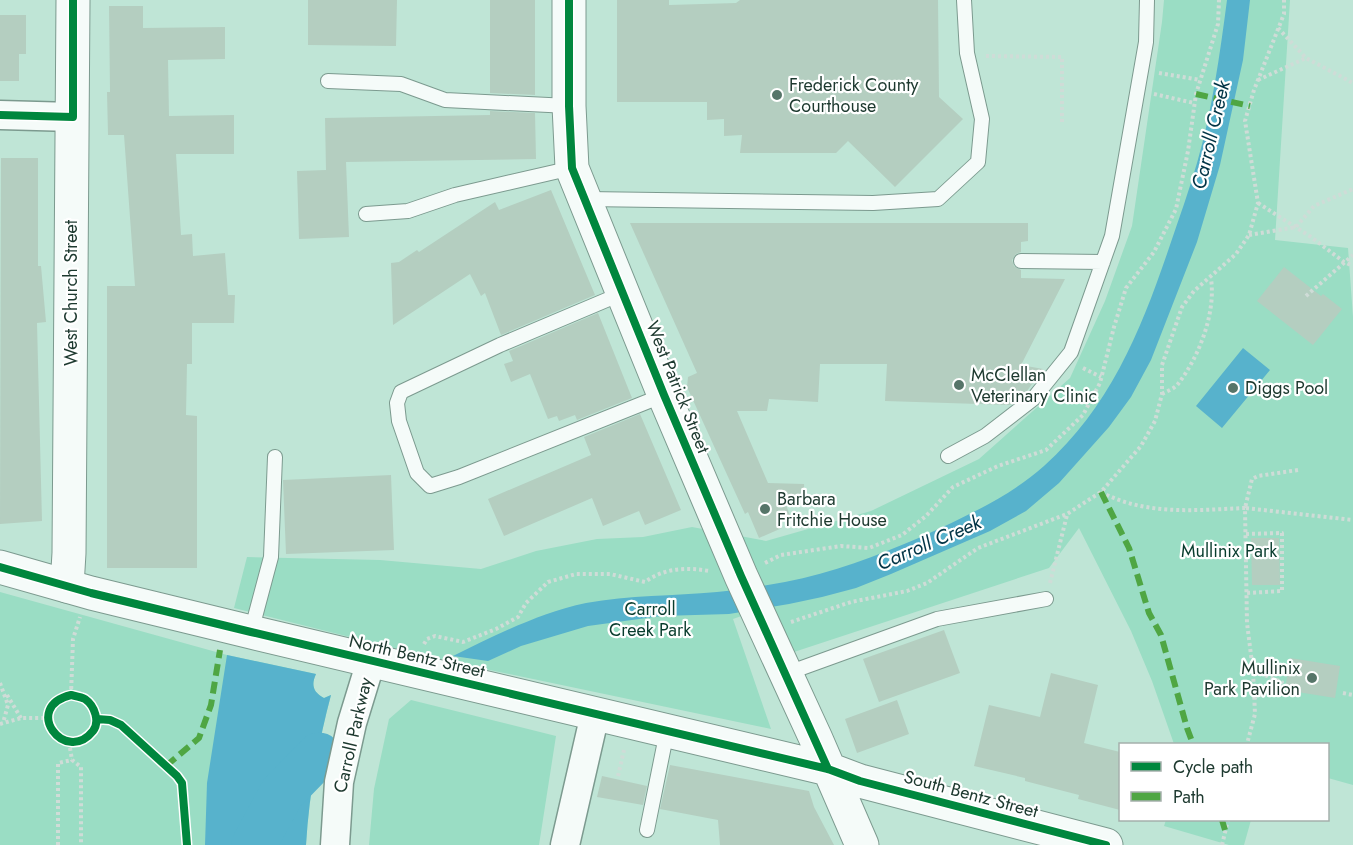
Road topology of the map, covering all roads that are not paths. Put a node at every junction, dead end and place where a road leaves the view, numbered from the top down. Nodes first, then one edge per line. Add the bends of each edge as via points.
1 (73, 0) edge
2 (569, 0) edge
3 (964, 0) edge
4 (1147, 0) edge
5 (328, 81) dead end
6 (569, 106) junction
7 (0, 115) edge
8 (73, 117) junction
9 (572, 168) junction
10 (584, 199) junction
11 (366, 214) dead end
12 (1021, 261) dead end
13 (1103, 262) junction
14 (623, 292) junction
15 (664, 395) junction
16 (948, 456) dead end
17 (275, 457) dead end
18 (0, 567) edge
19 (1046, 599) road end
20 (74, 600) junction
21 (251, 632) junction
22 (371, 661) junction
23 (785, 674) junction
24 (595, 714) junction
25 (667, 731) junction
26 (828, 769) junction
27 (647, 830) dead end
28 (335, 845) edge
29 (565, 845) edge
30 (862, 845) edge
31 (1106, 845) edge

1 - 8 main road, West Church Street
2 - 6 main road, West Patrick Street
3 - 10 lane via 967,53 982,119 978,162 938,199 873,203
4 - 13 lane via 1142,70 1112,236
5 - 6 lane via 401,84 445,100
6 - 9 main road, West Patrick Street
7 - 8 street
8 - 20 main road, West Church Street via 69,554
9 - 10 main road, West Patrick Street
9 - 11 lane via 455,195 408,211
10 - 14 main road, West Patrick Street
12 - 13 lane
13 - 16 lane via 1066,359 1033,399 986,436
14 - 15 main road, West Patrick Street
14 - 15 lane via 401,392 399,421 417,473 430,486 459,477
15 - 23 main road, West Patrick Street via 726,574 764,631
17 - 21 lane via 271,557
18 - 20 main road, North Bentz Street
19 - 23 lane via 938,619
20 - 21 main road, North Bentz Street
21 - 22 main road, North Bentz Street
22 - 24 main road, North Bentz Street
22 - 28 street, Carroll Parkway via 339,782
23 - 26 main road, West Patrick Street
24 - 25 main road, North Bentz Street
24 - 29 street
25 - 26 main road, North Bentz Street
25 - 27 lane
26 - 30 main road, West Patrick Street
26 - 31 main road, South Bentz Street via 860,781

